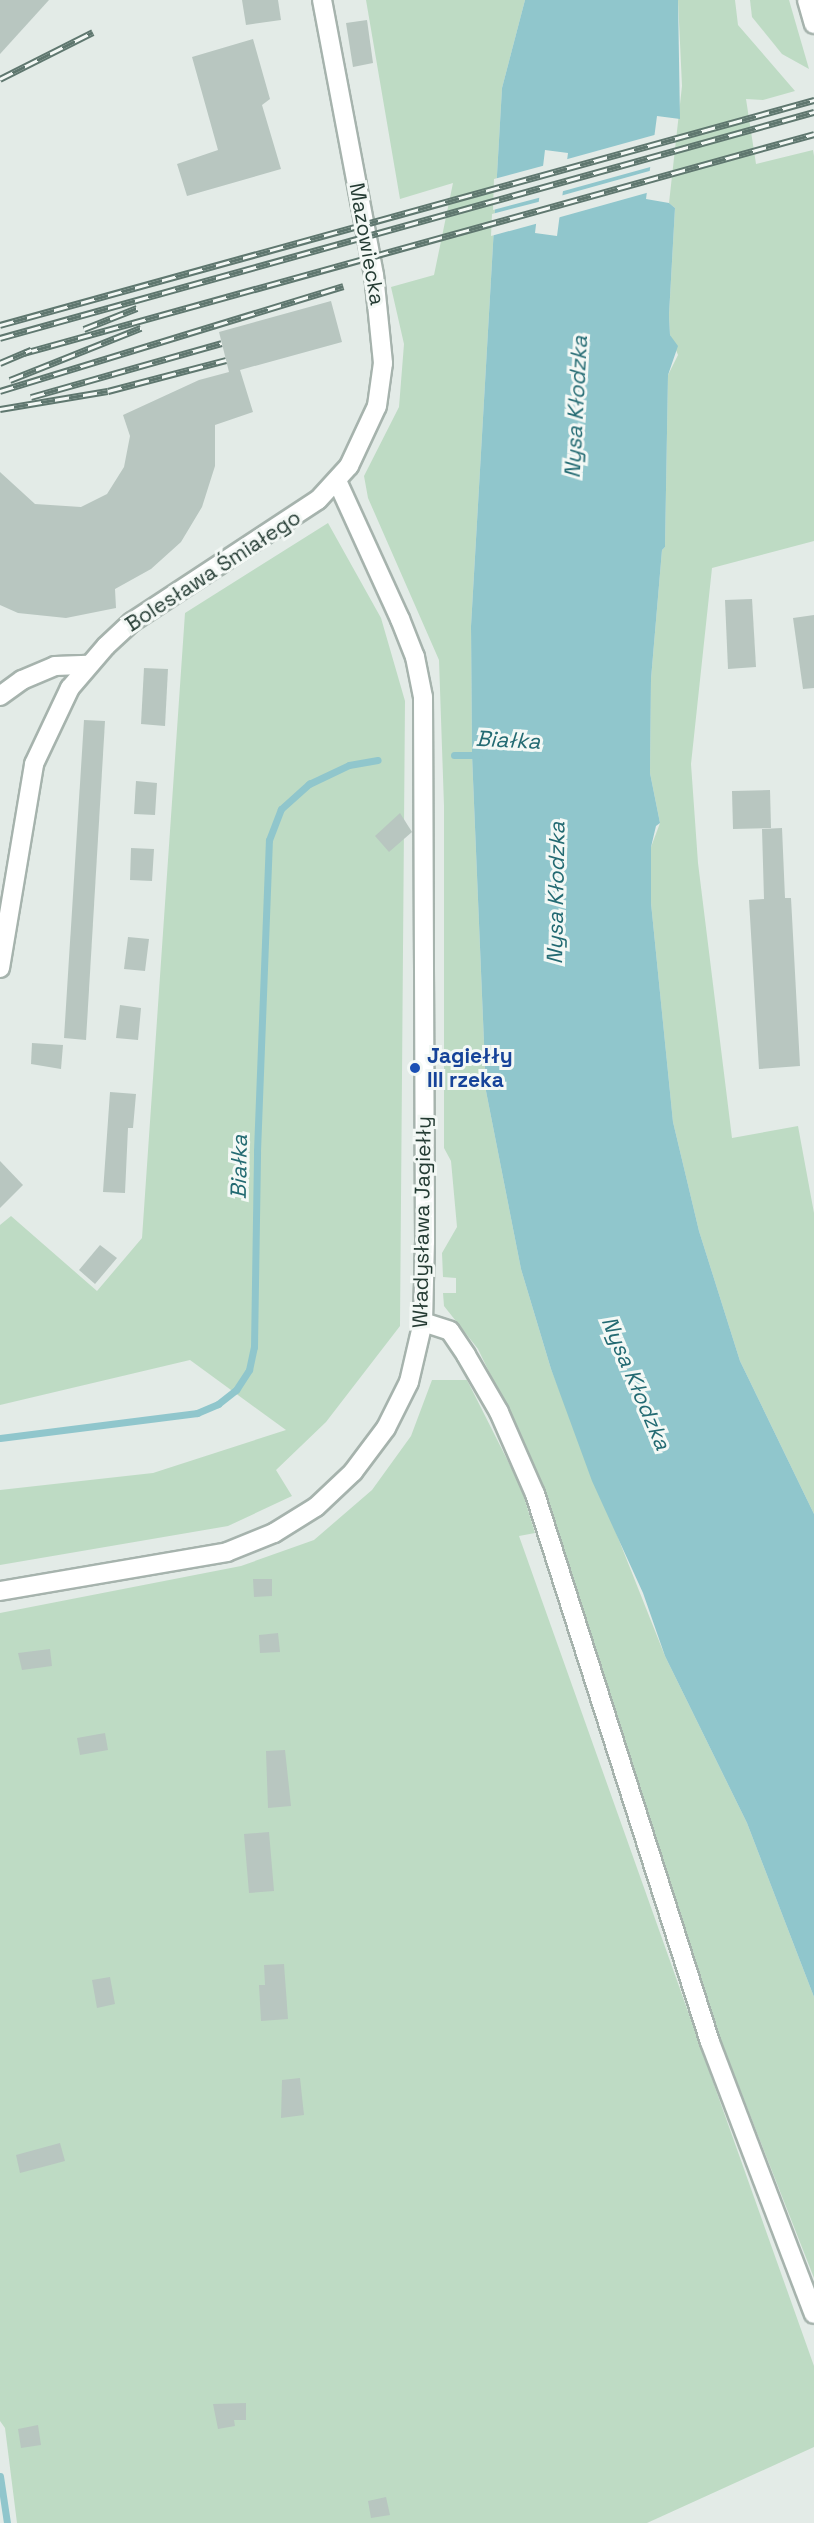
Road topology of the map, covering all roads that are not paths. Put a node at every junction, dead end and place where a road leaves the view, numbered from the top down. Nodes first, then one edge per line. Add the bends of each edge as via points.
1 (322, 0) edge
2 (807, 0) edge
3 (814, 24) edge
4 (337, 481) junction
5 (88, 665) junction
6 (0, 696) edge
7 (0, 968) edge
8 (423, 1322) junction
9 (0, 1592) edge
10 (814, 2314) edge

1 - 4 street, Mazowiecka via 371,256 383,363 370,426
2 - 3 street
4 - 5 street, Bolesława Śmiałego via 301,514 233,553 132,622
4 - 8 street, Władysława Jagiełły via 408,638 423,697
5 - 6 street via 55,666 22,680
5 - 7 street, Bolesława Śmiałego via 70,688 34,764
8 - 9 street, Władysława Jagiełły via 409,1382 376,1444 333,1492 296,1521 227,1552
8 - 10 street via 450,1332 466,1355 499,1412 535,1494 710,2042

